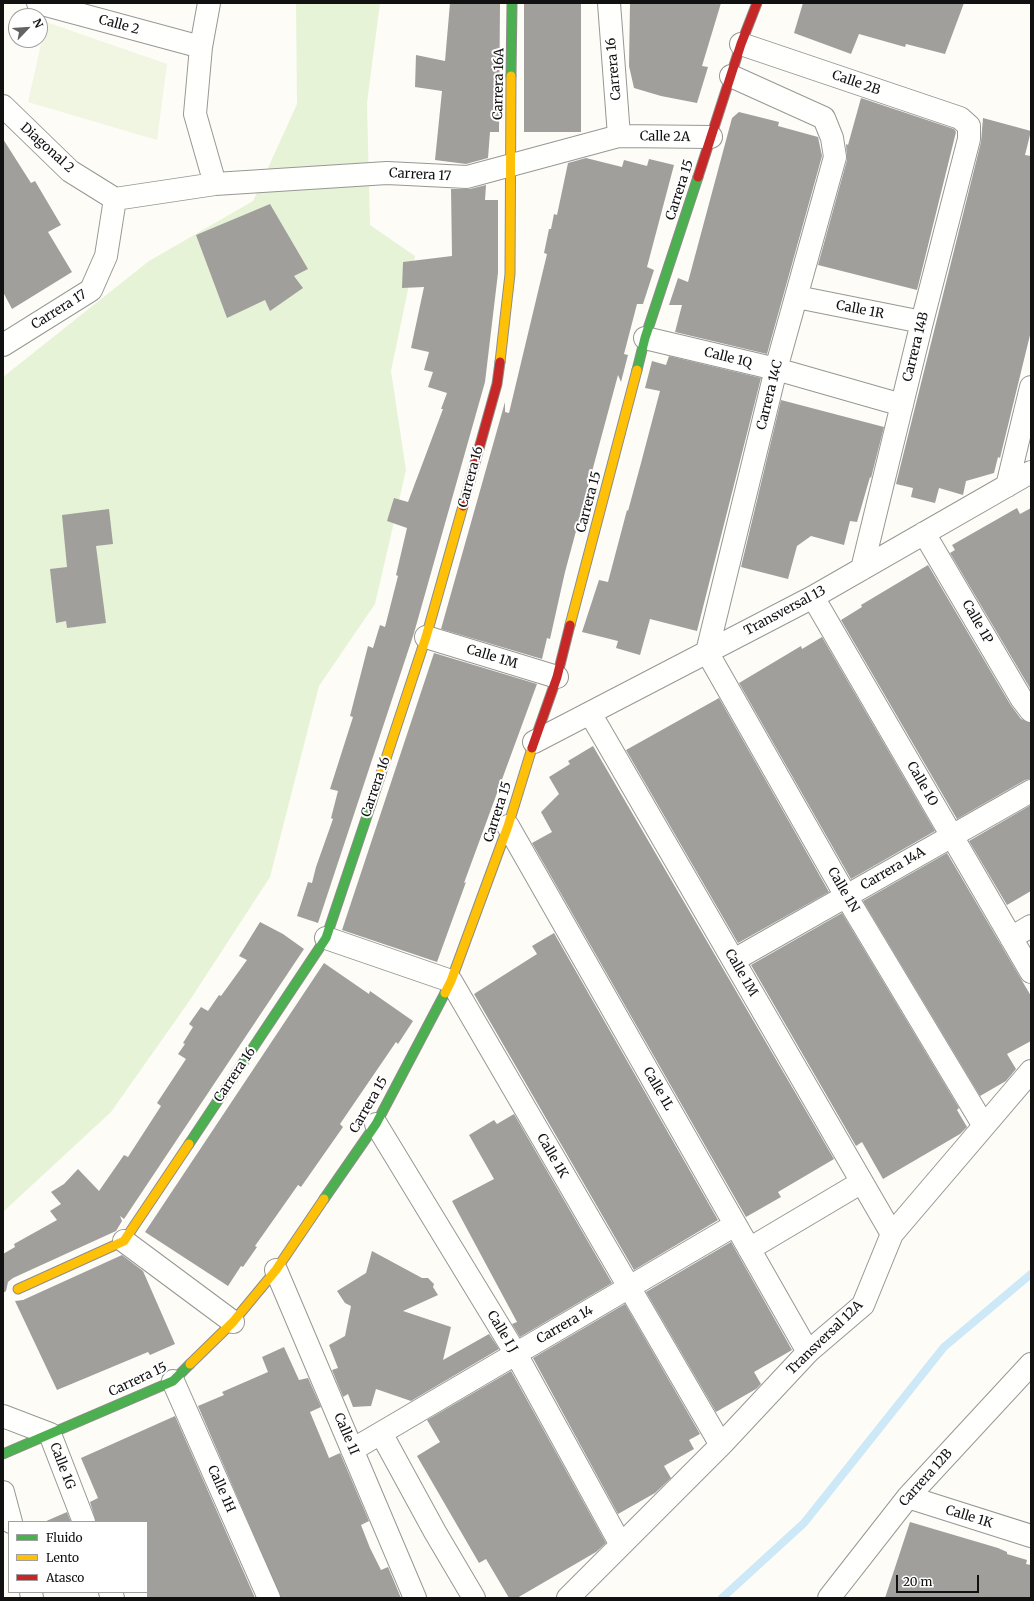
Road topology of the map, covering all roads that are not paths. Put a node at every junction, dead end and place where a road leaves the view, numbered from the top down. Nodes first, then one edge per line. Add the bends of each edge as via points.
1 (38, 3) edge
2 (209, 3) edge
3 (512, 3) edge
4 (609, 3) edge
5 (757, 3) edge
6 (741, 44) junction
7 (201, 47) junction
8 (731, 76) junction
9 (3, 106) edge
10 (969, 126) joint
11 (619, 136) junction
12 (710, 137) junction
13 (510, 165) junction
14 (215, 184) junction
15 (115, 199) junction
16 (797, 297) junction
17 (922, 322) junction
18 (646, 338) junction
19 (3, 345) edge
20 (776, 369) junction
21 (1031, 387) edge
22 (902, 405) junction
23 (1031, 472) edge
24 (1007, 486) junction
25 (924, 533) junction
26 (862, 569) junction
27 (813, 597) junction
28 (426, 637) junction
29 (707, 652) junction
30 (557, 676) junction
31 (1031, 711) edge
32 (590, 713) junction
33 (534, 742) junction
34 (1031, 791) edge
35 (508, 826) junction
36 (952, 836) junction
37 (846, 896) junction
38 (1031, 926) edge
39 (326, 938) junction
40 (1011, 938) junction
41 (734, 960) junction
42 (1031, 972) edge
43 (451, 981) junction
44 (1031, 1071) edge
45 (376, 1124) junction
46 (984, 1126) junction
47 (862, 1182) junction
48 (736, 1225) junction
49 (892, 1234) junction
50 (124, 1241) junction
51 (749, 1249) junction
52 (276, 1270) junction
53 (629, 1288) junction
54 (18, 1289) dead end
55 (233, 1322) junction
56 (808, 1352) junction
57 (516, 1354) junction
58 (1031, 1364) edge
59 (172, 1381) junction
60 (3, 1416) edge
61 (381, 1433) junction
62 (50, 1434) junction
63 (721, 1445) junction
64 (352, 1450) junction
65 (3, 1454) edge
66 (3, 1492) edge
67 (908, 1497) junction
68 (11, 1521) edge
69 (84, 1521) edge
70 (1031, 1536) edge
71 (621, 1545) junction
72 (269, 1598) edge
73 (415, 1598) edge
74 (474, 1598) edge
75 (568, 1598) edge
76 (829, 1598) edge

1 - 7 street, Calle 2
2 - 7 street
3 - 13 main road, Carrera 16A
4 - 11 street, Carrera 16
5 - 6 main road, Carrera 15
6 - 8 main road, Carrera 15
6 - 10 street, Calle 2B via 960,118
7 - 14 street via 195,114
8 - 12 main road, Carrera 15
8 - 16 street, Carrera 14C via 824,118 832,138 834,157
9 - 15 street, Diagonal 2 via 70,171
10 - 17 street, Carrera 14B via 969,139
11 - 12 street, Calle 2A
11 - 13 street, Carrera 17
12 - 18 main road, Carrera 15
13 - 14 street, Carrera 17 via 467,177 387,173
13 - 28 main road, Carrera 16 via 510,274 496,384
14 - 15 street, Carrera 17
15 - 19 street, Carrera 17 via 106,256 91,290
16 - 17 street, Calle 1R
16 - 20 street, Carrera 14C
17 - 22 street, Carrera 14B
18 - 20 street, Calle 1Q
18 - 30 main road, Carrera 15
20 - 22 street, Calle 1Q
20 - 29 street, Carrera 14C
21 - 24 street
22 - 26 street, Carrera 14B
23 - 24 street, Transversal 13
24 - 25 street, Transversal 13
25 - 26 street, Transversal 13
25 - 31 street, Calle 1P
26 - 27 street, Transversal 13
27 - 29 street, Transversal 13
27 - 36 street, Calle 1O
28 - 30 street, Calle 1M
28 - 39 main road, Carrera 16
29 - 32 street, Transversal 13
29 - 37 street, Calle 1N
30 - 33 main road, Carrera 15
32 - 33 street, Transversal 13
32 - 41 street, Calle 1M
33 - 35 main road, Carrera 15
34 - 36 street, Carrera 14A
35 - 43 main road, Carrera 15
35 - 48 street, Calle 1L
36 - 37 street, Carrera 14A
36 - 40 street, Calle 1O
37 - 41 street, Carrera 14A
37 - 46 street, Calle 1N
38 - 40 street
39 - 43 street
39 - 50 main road, Carrera 16
40 - 42 street, Calle 1O
41 - 47 street, Calle 1M
43 - 45 main road, Carrera 15
43 - 53 street, Calle 1K
44 - 46 street, Transversal 12A
45 - 52 main road, Carrera 15
45 - 57 street, Calle I J
46 - 49 street, Transversal 12A
47 - 49 street, Calle 1M
47 - 51 street
48 - 51 street, Calle 1L
48 - 53 street, Carrera 14
49 - 56 street, Transversal 12A via 863,1305
50 - 54 main road
50 - 55 street
51 - 56 street, Calle 1L
52 - 55 main road, Carrera 15
52 - 64 street, Calle 1I
53 - 57 street, Carrera 14
53 - 63 street, Calle 1K
55 - 59 main road, Carrera 15
56 - 63 street, Transversal 12A
57 - 61 street, Carrera 14
57 - 71 street, Calle I J
58 - 67 street, Carrera 12B
59 - 62 main road, Carrera 15
59 - 72 street, Calle 1H
60 - 62 street, Calle 1G
61 - 64 street, Carrera 14
61 - 74 street
62 - 65 main road, Carrera 15
62 - 69 street, Calle 1G
63 - 71 street, Transversal 12A
64 - 73 street, Calle 1I
66 - 68 street
67 - 70 street, Calle 1K
67 - 76 street, Carrera 12B
71 - 75 street, Transversal 12A

